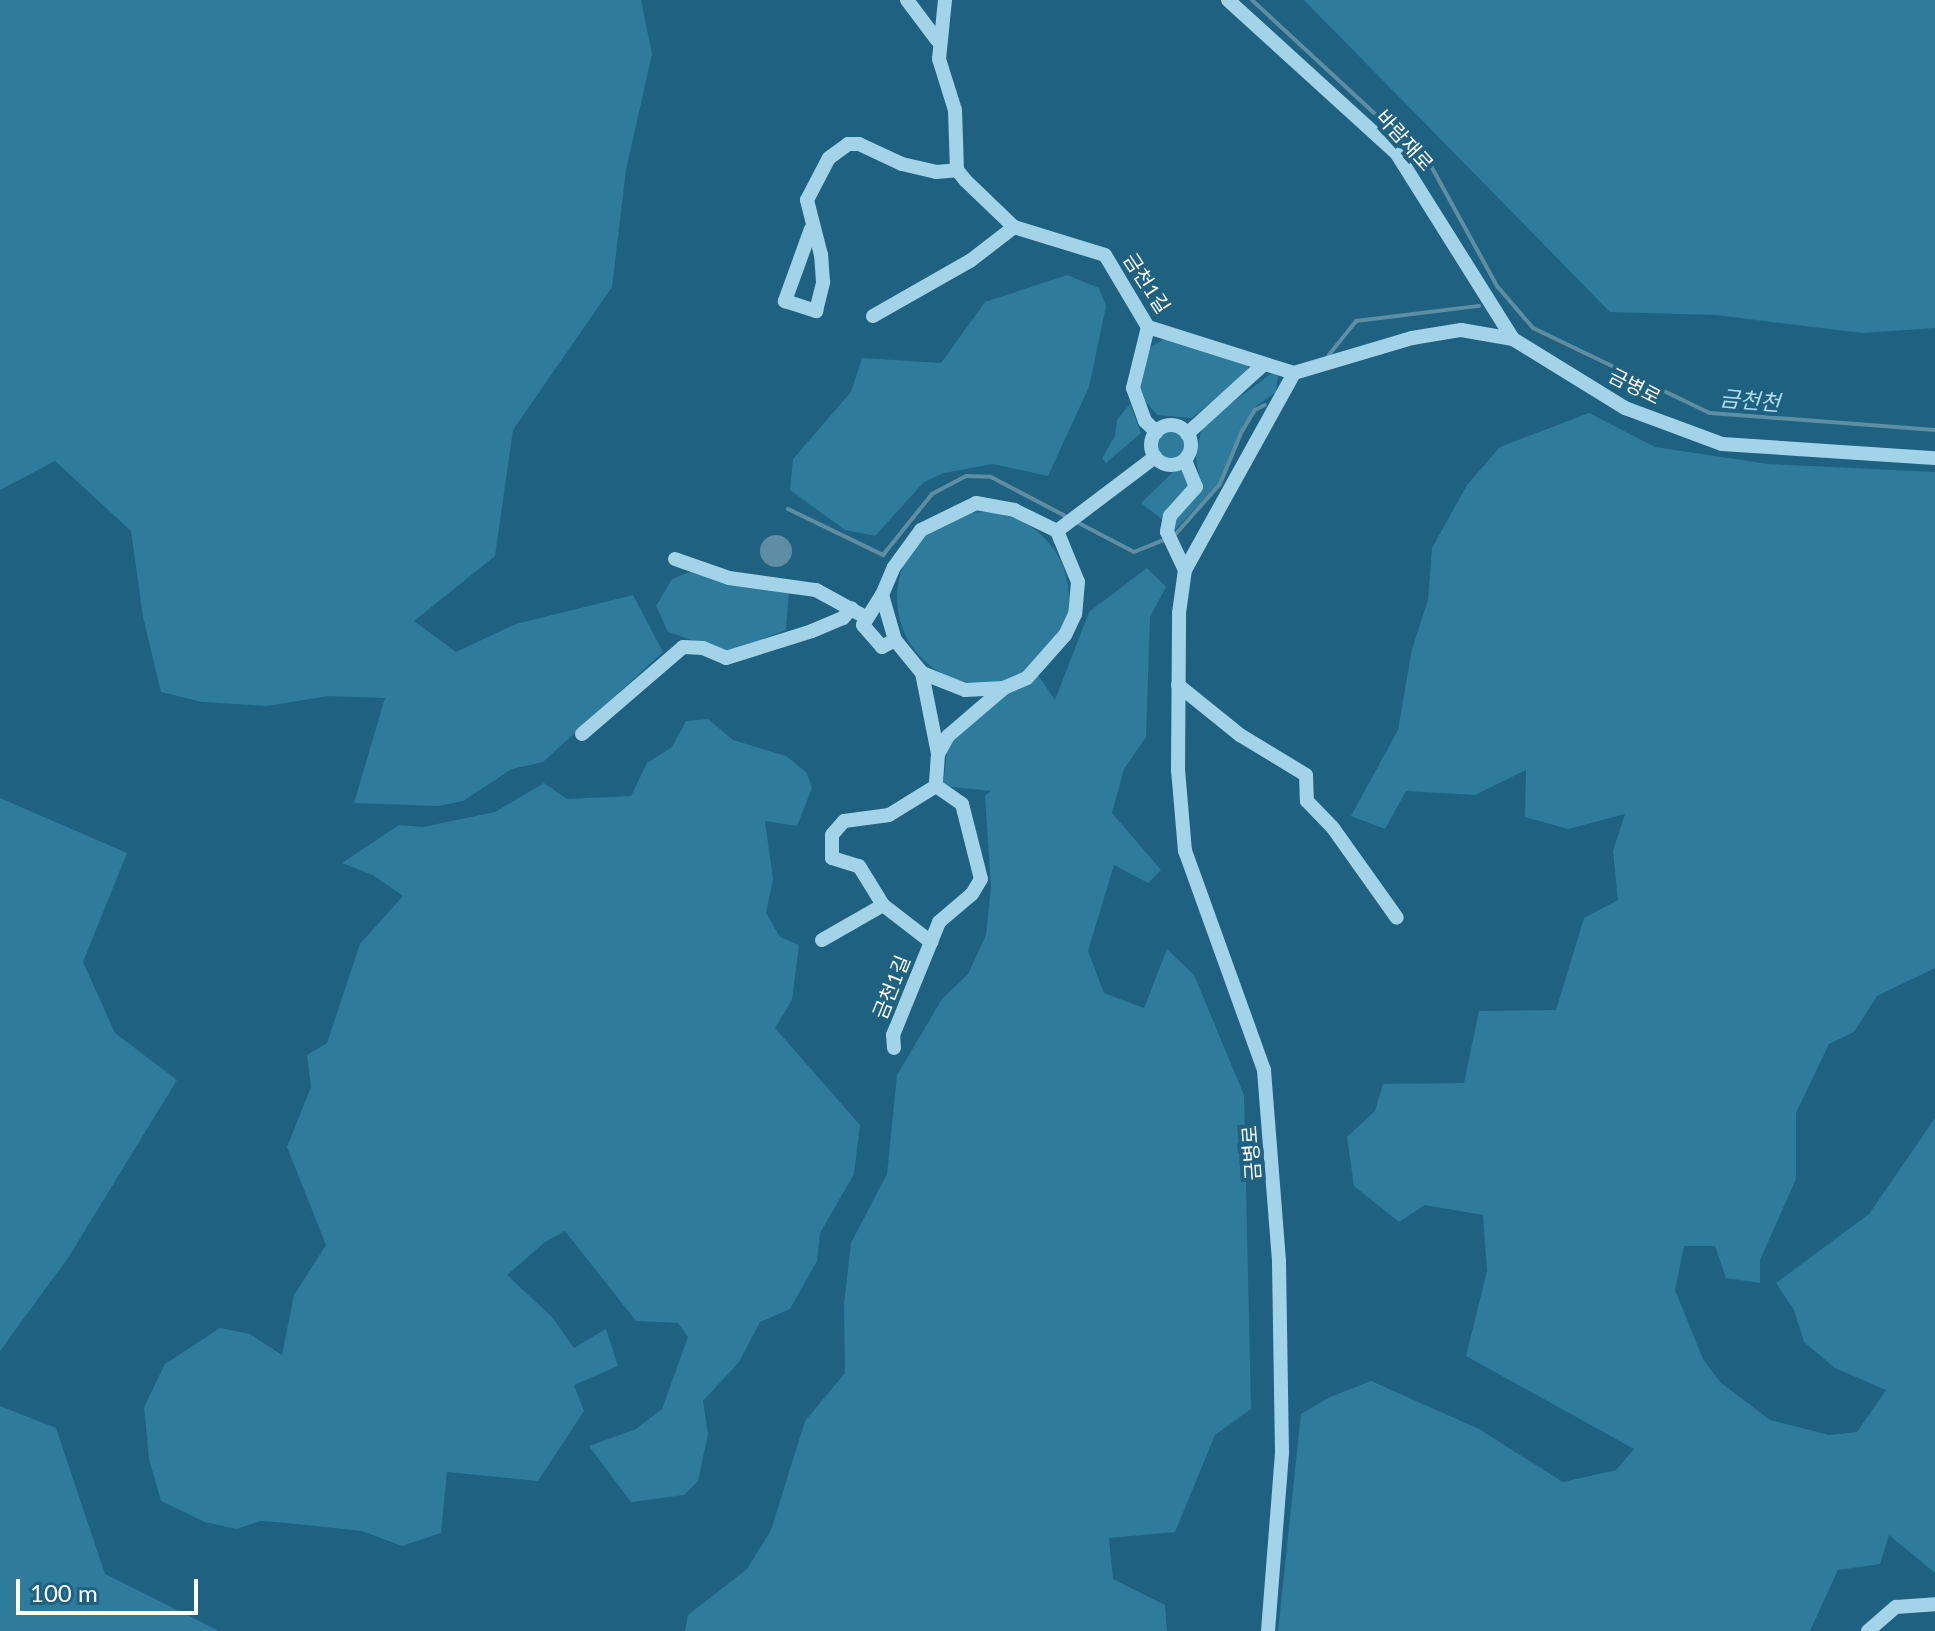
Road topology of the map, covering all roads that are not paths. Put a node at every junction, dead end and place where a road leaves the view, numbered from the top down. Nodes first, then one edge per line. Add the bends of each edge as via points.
1 (907, 0) edge
2 (945, 0) edge
3 (1228, 0) edge
4 (937, 40) junction
5 (957, 170) junction
6 (1014, 227) junction
7 (811, 229) junction
8 (873, 316) dead end
9 (1148, 327) junction
10 (1513, 339) junction
11 (1264, 364) junction
12 (1301, 372) junction
13 (1156, 432) junction
14 (1187, 434) junction
15 (1155, 457) junction
16 (1935, 458) edge
17 (1185, 460) junction
18 (1061, 529) junction
19 (675, 559) dead end
20 (1185, 570) junction
21 (882, 595) junction
22 (852, 608) junction
23 (867, 618) junction
24 (895, 640) junction
25 (922, 673) junction
26 (1178, 685) junction
27 (1004, 688) junction
28 (582, 734) dead end
29 (938, 754) junction
30 (936, 786) junction
31 (883, 905) junction
32 (1397, 918) dead end
33 (822, 940) dead end
34 (931, 942) junction
35 (894, 1048) dead end
36 (1935, 1604) edge
37 (1268, 1631) edge
38 (1868, 1631) edge

1 - 4 street
2 - 4 street
3 - 10 street, 바람재로 via 1397,154
4 - 5 street via 941,72 955,110
5 - 6 street, 금천1길
5 - 7 street via 936,172 902,164 848,144 829,158 810,186
6 - 8 street via 970,261
6 - 9 street, 금천1길 via 1105,255
7 - 7 street via 785,301 816,311 822,268
9 - 11 street, 금천1길
9 - 13 street via 1133,388 1145,421
10 - 12 street, 금병로 via 1442,331
10 - 16 street, 금병로 via 1625,408 1722,444
11 - 12 street, 금천1길
11 - 14 street
12 - 20 street, 금병로
13 - 14 street via 1172,425
13 - 15 street via 1151,445
14 - 17 street via 1191,444
15 - 17 street via 1173,465
15 - 18 street
17 - 20 street via 1196,487 1170,516 1168,538
18 - 21 street via 994,505 958,507 921,530 894,567
18 - 27 street via 1078,582 1075,614 1049,657 1027,678
19 - 22 street via 729,578 816,590
20 - 26 street, 금병로
21 - 23 street
21 - 24 street
22 - 23 street
22 - 28 street via 843,618 812,631 726,658 683,647
23 - 24 street via 868,634 882,647
24 - 25 street
25 - 27 street via 965,690
25 - 29 street
26 - 32 street via 1300,772 1307,801 1333,828
26 - 37 street, 금병로 via 1185,851 1264,1070 1279,1261 1282,1453
27 - 29 street via 948,736
29 - 30 street
30 - 31 street, 금천1길 via 889,815 844,821 832,835 832,858 859,866
30 - 34 street, 금천1길 via 962,804 981,879 972,894 945,913
31 - 33 street
31 - 34 street, 금천1길
34 - 35 street, 금천1길 via 893,1035
36 - 38 street via 1896,1607

